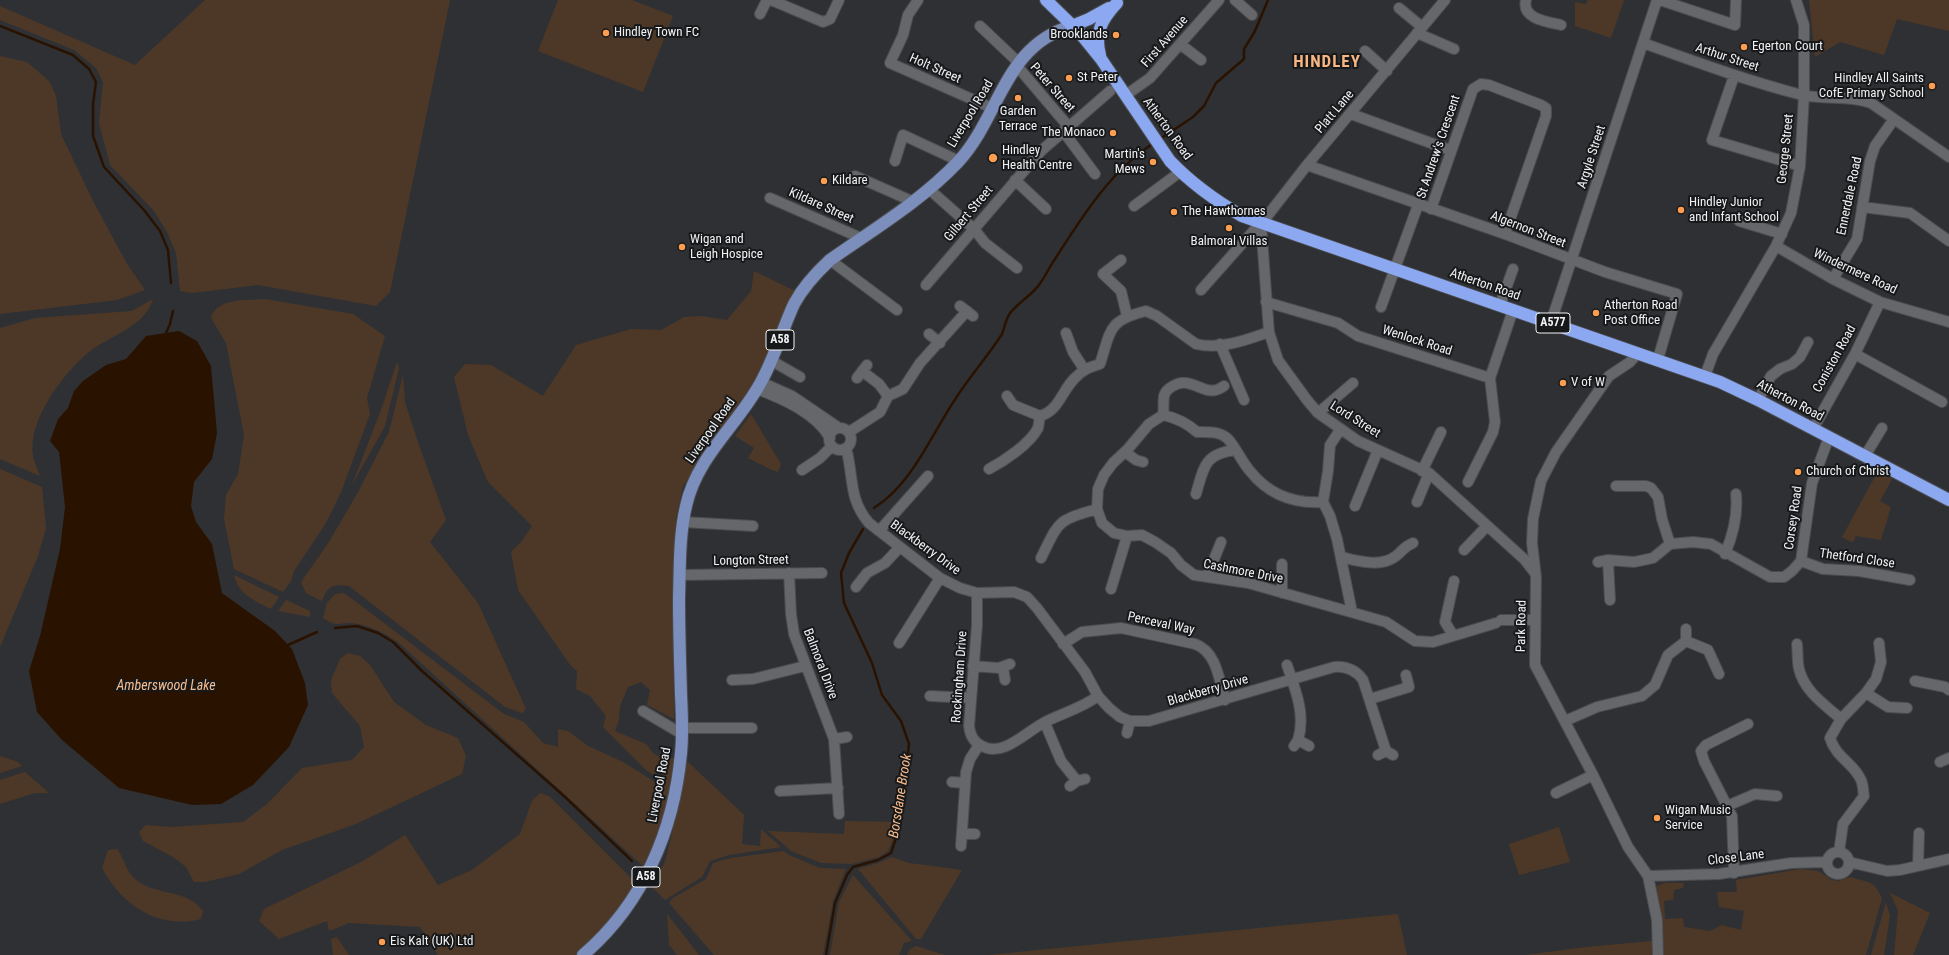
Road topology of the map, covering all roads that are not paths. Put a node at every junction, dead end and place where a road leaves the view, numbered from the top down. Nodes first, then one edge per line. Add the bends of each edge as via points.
1 (767, 0) edge
2 (771, 0) edge
3 (839, 0) edge
4 (918, 0) edge
5 (1046, 0) edge
6 (1219, 0) edge
7 (1235, 0) edge
8 (1445, 0) edge
9 (1526, 0) edge
10 (1659, 0) edge
11 (1736, 0) edge
12 (1796, 0) edge
13 (1119, 2) edge
14 (1399, 8) dead end
15 (760, 14) dead end
16 (1252, 15) dead end
17 (980, 26) dead end
18 (1072, 26) junction
19 (1561, 26) dead end
20 (1419, 30) junction
21 (1643, 43) junction
22 (1180, 44) junction
23 (1454, 49) dead end
24 (1365, 50) dead end
25 (1101, 59) junction
26 (1201, 60) dead end
27 (1018, 64) junction
28 (1387, 71) junction
29 (1734, 76) junction
30 (1110, 91) dead end
31 (1126, 95) junction
32 (1804, 95) junction
33 (992, 108) junction
34 (1350, 114) junction
35 (1894, 119) junction
36 (1065, 129) junction
37 (1450, 150) junction
38 (1949, 158) edge
39 (895, 161) dead end
40 (959, 161) junction
41 (1306, 165) junction
42 (1800, 166) junction
43 (1180, 172) junction
44 (1096, 174) dead end
45 (855, 176) dead end
46 (1015, 180) junction
47 (930, 190) junction
48 (770, 198) dead end
49 (914, 202) junction
50 (1418, 205) junction
51 (1134, 206) dead end
52 (1862, 207) junction
53 (1046, 209) dead end
54 (1431, 209) junction
55 (1739, 221) dead end
56 (1261, 224) junction
57 (974, 229) junction
58 (1505, 234) junction
59 (1782, 234) junction
60 (861, 238) junction
61 (1949, 241) edge
62 (1776, 246) junction
63 (830, 260) junction
64 (1120, 260) dead end
65 (1572, 260) junction
66 (1017, 268) dead end
67 (1513, 269) dead end
68 (1395, 270) junction
69 (1832, 279) junction
70 (926, 286) dead end
71 (1201, 290) dead end
72 (1266, 302) junction
73 (1880, 302) junction
74 (1500, 305) junction
75 (1381, 307) dead end
76 (896, 310) dead end
77 (1514, 310) junction
78 (966, 311) dead end
79 (1128, 316) junction
80 (1551, 322) junction
81 (1949, 322) edge
82 (1269, 332) junction
83 (1066, 333) dead end
84 (930, 334) dead end
85 (1808, 342) dead end
86 (940, 343) junction
87 (1220, 344) junction
88 (1638, 353) junction
89 (1855, 354) junction
90 (1658, 360) junction
91 (772, 361) junction
92 (1084, 369) junction
93 (862, 371) dead end
94 (1705, 376) junction
95 (800, 377) dead end
96 (1490, 378) junction
97 (1353, 383) dead end
98 (759, 386) junction
99 (1224, 386) dead end
100 (888, 396) junction
101 (1007, 396) dead end
102 (1244, 400) dead end
103 (1758, 400) junction
104 (1942, 402) dead end
105 (1318, 413) junction
106 (1163, 415) junction
107 (1040, 416) junction
108 (1882, 428) dead end
109 (1813, 429) junction
110 (844, 430) junction
111 (1340, 430) junction
112 (1441, 432) dead end
113 (1829, 437) junction
114 (831, 442) junction
115 (846, 448) junction
116 (1235, 450) junction
117 (1378, 450) junction
118 (1125, 452) junction
119 (1865, 456) junction
120 (1143, 462) dead end
121 (989, 469) dead end
122 (802, 470) dead end
123 (1426, 472) junction
124 (928, 476) dead end
125 (1468, 482) dead end
126 (1616, 486) dead end
127 (1196, 494) dead end
128 (1736, 494) dead end
129 (1949, 500) edge
130 (1323, 502) junction
131 (1417, 502) dead end
132 (1355, 506) dead end
133 (1097, 509) junction
134 (683, 522) junction
135 (753, 526) dead end
136 (1487, 526) junction
137 (878, 531) junction
138 (1128, 536) junction
139 (1221, 542) dead end
140 (1413, 543) dead end
141 (1670, 544) junction
142 (900, 547) junction
143 (1464, 550) dead end
144 (1725, 554) junction
145 (1341, 557) junction
146 (1041, 558) dead end
147 (1801, 561) junction
148 (1282, 564) dead end
149 (789, 573) junction
150 (822, 573) dead end
151 (1536, 574) junction
152 (680, 575) junction
153 (1207, 577) junction
154 (940, 578) junction
155 (1910, 580) dead end
156 (1454, 582) dead end
157 (856, 586) dead end
158 (1112, 589) dead end
159 (978, 593) junction
160 (1282, 593) junction
161 (1610, 600) dead end
162 (1352, 612) junction
163 (1535, 620) junction
164 (1686, 629) dead end
165 (1453, 635) junction
166 (1686, 641) junction
167 (899, 643) dead end
168 (1879, 643) dead end
169 (1063, 644) junction
170 (1797, 644) dead end
171 (1287, 665) dead end
172 (805, 666) junction
173 (974, 666) junction
174 (1719, 674) dead end
175 (1406, 675) dead end
176 (732, 680) dead end
177 (1005, 680) dead end
178 (1292, 680) junction
179 (1915, 681) dead end
180 (1949, 690) edge
181 (1866, 693) junction
182 (930, 696) dead end
183 (1098, 696) junction
184 (971, 698) junction
185 (1370, 699) junction
186 (1225, 700) junction
187 (1907, 708) dead end
188 (643, 711) dead end
189 (1841, 719) junction
190 (1130, 721) junction
191 (1565, 721) junction
192 (1045, 722) junction
193 (1748, 724) dead end
194 (752, 728) dead end
195 (682, 731) junction
196 (1127, 733) dead end
197 (847, 737) dead end
198 (834, 739) junction
199 (979, 745) junction
200 (1309, 746) dead end
201 (1386, 754) dead end
202 (1593, 775) junction
203 (952, 782) dead end
204 (1077, 782) dead end
205 (965, 784) junction
206 (838, 788) junction
207 (780, 791) dead end
208 (1556, 793) dead end
209 (1777, 796) dead end
210 (1727, 806) junction
211 (839, 814) dead end
212 (1919, 833) dead end
213 (962, 834) junction
214 (975, 834) dead end
215 (961, 846) dead end
216 (1839, 852) junction
217 (1949, 859) edge
218 (1826, 862) junction
219 (1849, 862) junction
220 (1918, 866) junction
221 (1734, 873) junction
222 (1648, 876) junction
223 (583, 955) edge
224 (1658, 955) edge

1 - 15 street
2 - 3 street via 823,22 830,19
4 - 33 street, Holt Street via 908,15 901,40 885,61
5 - 18 highway, A577
6 - 22 street, First Avenue
7 - 16 street
8 - 20 street, Platt Lane
9 - 19 street via 1529,15
10 - 11 street via 1735,25
10 - 21 street, Argyle Street
12 - 32 street, George Street via 1804,25
13 - 18 highway, A58
13 - 25 highway via 1106,14 1099,30
14 - 20 street
17 - 27 street, Peter Street
18 - 25 highway, Atherton Road / A577
18 - 27 main road, Liverpool Road / A58 via 1050,33 1034,45
20 - 23 street
20 - 28 street, Platt Lane
21 - 29 street, Arthur Street
21 - 65 street, Argyle Street
22 - 26 street
22 - 31 street, First Avenue via 1150,78
24 - 28 street
25 - 31 highway, Atherton Road / A577
27 - 33 main road, Liverpool Road / A58
27 - 36 street, Peter Street
28 - 34 street, Platt Lane
29 - 32 street, Arthur Street
29 - 42 street via 1712,140
30 - 36 street, Gilbert Street
31 - 43 highway, Atherton Road / A577
32 - 35 street, Arthur Street via 1861,100 1871,103
32 - 42 street, George Street
33 - 40 main road, Liverpool Road / A58
34 - 37 street
34 - 41 street, Platt Lane
35 - 38 street, Arthur Street
35 - 52 street, Ennerdale Road via 1875,146
36 - 44 street, Peter Street
36 - 46 street, Gilbert Street
37 - 54 street, St Andrew's Crescent
37 - 58 street, St Andrew's Crescent via 1473,89 1481,84 1546,108 1546,116
39 - 40 street via 903,135
40 - 47 main road, Liverpool Road / A58
41 - 50 street, Algernon Street
41 - 56 street, Platt Lane
42 - 59 street, George Street via 1791,213
43 - 51 street
43 - 56 highway, Atherton Road / A577 via 1228,208
45 - 49 street
46 - 53 street
46 - 57 street, Gilbert Street
47 - 49 main road, Liverpool Road / A58
47 - 57 street
48 - 60 street, Kildare Street
49 - 60 main road, Liverpool Road / A58
50 - 54 street, Algernon Street
50 - 68 street
52 - 61 street via 1910,213
52 - 69 street, Ennerdale Road via 1857,239
54 - 58 street, Algernon Street
55 - 59 street
56 - 68 highway, Atherton Road / A577
56 - 71 street, Platt Lane
56 - 72 street, Lord Street
57 - 66 street via 985,243
57 - 70 street, Gilbert Street
58 - 65 street, Algernon Street
59 - 62 street, George Street
60 - 63 main road, Liverpool Road / A58
62 - 69 street, Windermere Road
62 - 94 street, George Street via 1713,354
63 - 76 street
63 - 91 main road, Liverpool Road / A58 via 805,287 795,304
64 - 79 street via 1103,274 1121,291
65 - 80 street, Argyle Street
65 - 90 street, Algernon Street via 1677,294
67 - 74 street
68 - 74 highway, Atherton Road / A577
68 - 75 street
69 - 73 street, Windermere Road
72 - 82 street, Lord Street
72 - 96 street, Wenlock Road via 1338,323 1358,336
73 - 81 street, Windermere Road
73 - 89 street, Coniston Road
74 - 77 highway, Atherton Road / A577
77 - 80 highway, Atherton Road / A577
77 - 96 street
78 - 86 street
79 - 87 street via 1146,310 1196,344
79 - 92 street via 1118,320 1110,332 1100,364
80 - 88 highway, Atherton Road / A577
82 - 87 street via 1239,342
82 - 105 street, Lord Street via 1278,360
83 - 92 street via 1073,352
84 - 86 street
85 - 103 street via 1800,357 1771,376
86 - 100 street via 920,363 903,389
87 - 102 street
88 - 90 highway, Atherton Road / A577
88 - 151 street, Park Road via 1630,362 1609,376 1556,452 1540,481 1533,519 1532,543
89 - 104 street
89 - 109 street, Coniston Road
90 - 94 highway, Atherton Road / A577
91 - 95 street
91 - 98 main road, Liverpool Road / A58
92 - 107 street via 1071,382 1055,407 1048,414
93 - 100 street via 879,384
94 - 103 highway, Atherton Road / A577
96 - 125 street via 1494,432
97 - 105 street
98 - 110 street via 792,396
98 - 114 street via 823,428
98 - 134 main road, Liverpool Road / A58 via 704,461 689,494
99 - 106 street via 1218,391 1186,383 1172,385 1165,395
100 - 110 street via 880,412
101 - 107 street via 1013,405
103 - 109 highway, Atherton Road / A577
105 - 111 street, Lord Street
106 - 116 street via 1188,424 1197,432 1215,432 1226,438
106 - 118 street via 1149,424
107 - 121 street via 1038,428 1028,440 1012,455
108 - 119 street
109 - 113 highway, Atherton Road / A577
110 - 114 street via 832,432
110 - 115 street via 851,439
111 - 117 street, Lord Street
111 - 130 street via 1330,445
112 - 123 street
113 - 119 highway, Atherton Road / A577
113 - 147 street, Corsey Road via 1812,483
114 - 115 street via 837,449
114 - 122 street via 820,458
115 - 137 street, Blackberry Drive via 855,500 862,515
116 - 127 street via 1220,452 1205,464
116 - 130 street via 1250,472 1270,490 1286,499 1307,503
117 - 123 street, Lord Street
117 - 132 street
118 - 120 street
118 - 133 street via 1104,475 1098,489
119 - 129 highway, Atherton Road / A577
123 - 131 street
123 - 136 street, Lord Street
124 - 137 street
126 - 141 street via 1651,488 1658,497
128 - 144 street via 1734,527
130 - 145 street via 1330,516
133 - 138 street, Cashmore Drive via 1102,523 1114,533
133 - 146 street via 1068,518 1057,525
134 - 135 street
134 - 152 main road, Liverpool Road / A58
136 - 143 street
136 - 151 street, Lord Street via 1524,559
137 - 142 street, Blackberry Drive
138 - 153 street, Cashmore Drive via 1142,535 1170,553 1194,575
138 - 158 street
139 - 153 street
140 - 145 street via 1403,547 1396,556 1384,561 1366,563
141 - 144 street, Corsey Road via 1711,544
141 - 161 street via 1653,558 1634,562 1603,561
142 - 154 street, Blackberry Drive
142 - 157 street via 885,563 867,573
144 - 147 street, Corsey Road via 1770,577 1784,577
145 - 162 street
147 - 155 street, Thetford Close via 1823,569 1859,571
148 - 160 street
149 - 150 street, Longton Street
149 - 152 street, Longton Street
149 - 172 street, Balmoral Drive via 792,624
151 - 163 street, Park Road
152 - 195 main road, Liverpool Road / A58
153 - 160 street, Cashmore Drive via 1248,583
154 - 159 street, Blackberry Drive
154 - 167 street
156 - 165 street via 1445,622
159 - 169 street, Blackberry Drive via 1014,592 1023,595 1034,604
159 - 173 street, Rockingham Drive
160 - 162 street, Cashmore Drive
162 - 165 street, Cashmore Drive via 1386,622 1416,641 1433,642
163 - 165 street, Cashmore Drive via 1499,621
163 - 191 street, Park Road via 1534,665
164 - 166 street
166 - 174 street via 1708,650
166 - 191 street via 1668,655 1655,685 1642,696 1597,708
168 - 181 street via 1881,662 1876,679
169 - 183 street, Blackberry Drive via 1086,672
169 - 186 street, Perceval Way via 1082,632 1121,628 1211,649
170 - 189 street via 1802,680 1815,696
171 - 178 street
172 - 176 street via 753,679
172 - 198 street, Balmoral Drive
173 - 177 street via 1006,666
173 - 184 street, Rockingham Drive
175 - 185 street via 1413,686
178 - 185 street, Blackberry Drive via 1345,667 1361,677
178 - 186 street, Blackberry Drive
178 - 200 street via 1301,713 1301,726 1296,743
179 - 180 street
181 - 187 street via 1888,707
181 - 189 street
182 - 184 street
183 - 190 street, Blackberry Drive via 1115,713
183 - 192 street via 1084,706
184 - 199 street, Rockingham Drive via 969,731
185 - 201 street, Blackberry Drive
186 - 190 street, Blackberry Drive via 1149,722
188 - 195 street
189 - 216 street via 1830,738 1833,748 1861,780 1864,796 1843,824
190 - 196 street
191 - 202 street, Park Road
192 - 199 street via 1001,748 988,749
192 - 204 street via 1061,761
193 - 210 street via 1701,750
194 - 195 street
195 - 223 main road, Liverpool Road / A58 via 677,782 656,860 623,913 604,936
197 - 198 street
198 - 206 street, Balmoral Drive
199 - 205 street via 968,764
202 - 208 street
202 - 222 street, Park Road via 1628,847
203 - 205 street
205 - 213 street
206 - 207 street
206 - 211 street, Balmoral Drive
209 - 210 street via 1755,794
210 - 221 street via 1732,816
212 - 220 street via 1915,846
213 - 214 street
213 - 215 street
216 - 218 street via 1832,853
216 - 219 street via 1847,856
217 - 220 street
218 - 219 street via 1831,872 1838,874 1845,872
218 - 221 street, Close Lane via 1792,863
219 - 220 street via 1887,871
221 - 222 street, Close Lane
222 - 224 street, Park Road via 1657,920

